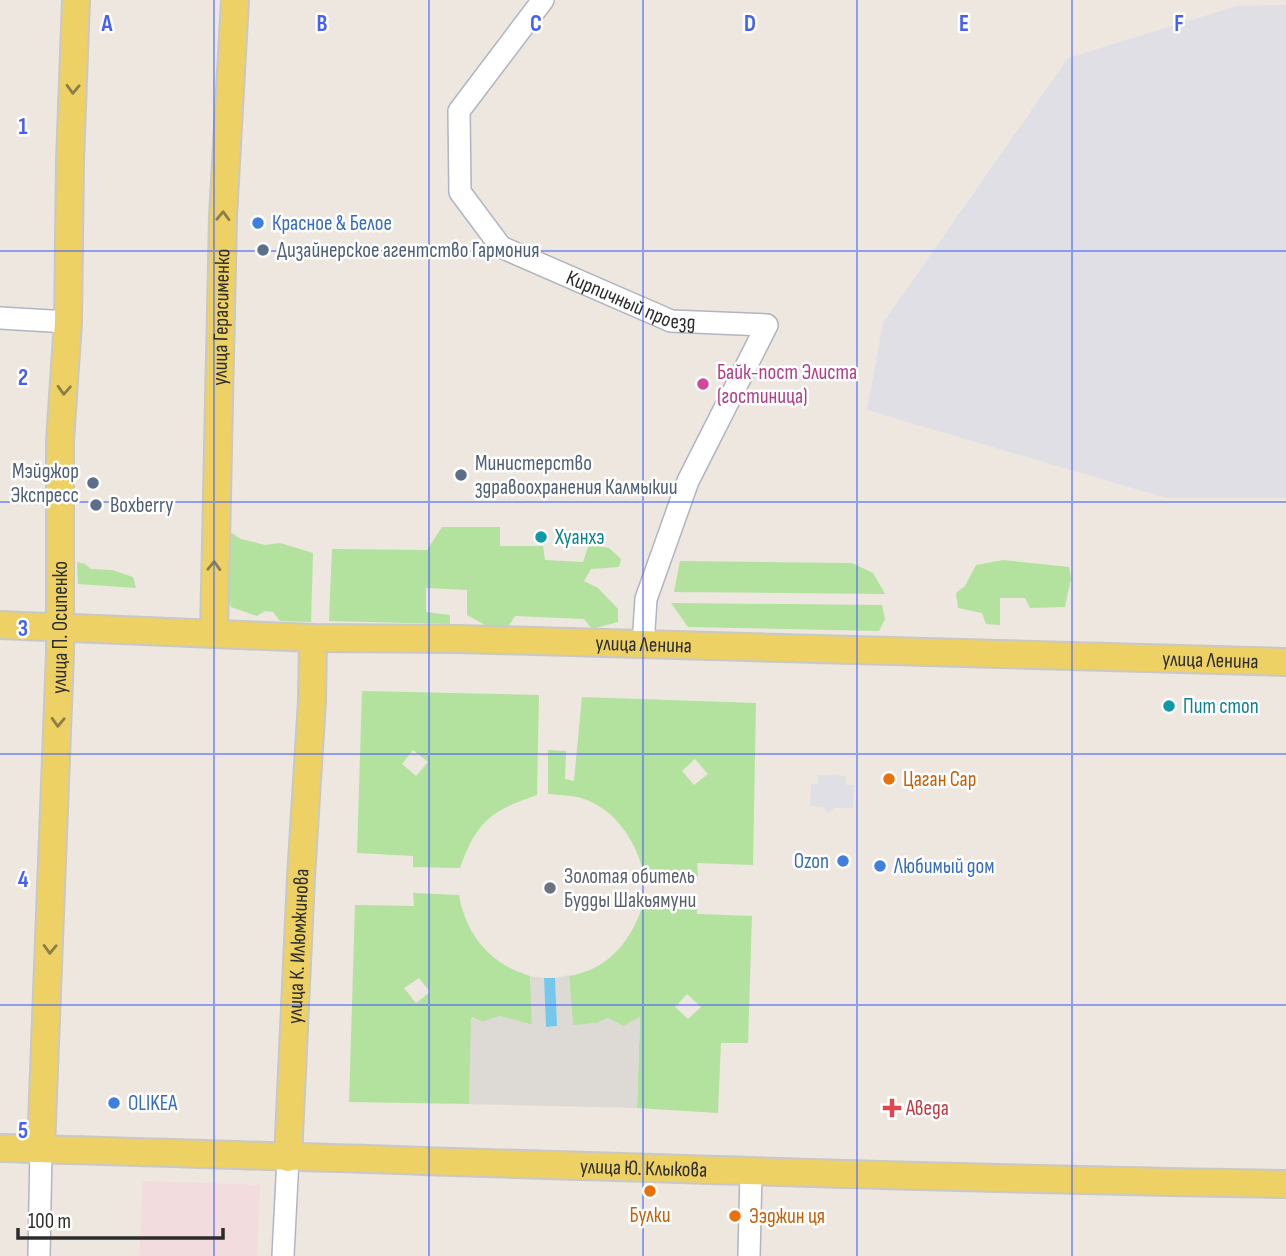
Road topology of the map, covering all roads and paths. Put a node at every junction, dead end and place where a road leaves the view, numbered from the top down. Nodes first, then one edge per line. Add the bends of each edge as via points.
1 (76, 0) edge
2 (235, 0) edge
3 (543, 0) edge
4 (0, 318) edge
5 (68, 322) junction
6 (0, 625) edge
7 (60, 629) junction
8 (214, 634) junction
9 (313, 638) junction
10 (643, 645) junction
11 (1286, 662) edge
12 (0, 1147) edge
13 (41, 1149) junction
14 (288, 1158) junction
15 (751, 1172) junction
16 (1286, 1184) edge
17 (39, 1256) edge
18 (283, 1256) edge
19 (749, 1256) edge

1 -> 5 main road, улица П. Осипенко
8 -> 2 main road, улица Герасименко via 223,217
3 - 10 street, Кирпичный проезд via 458,111 460,192 501,247 671,321 767,325 688,481 646,599
4 - 5 street
5 -> 7 main road, улица П. Осипенко via 61,441
6 - 7 main road, улица Ленина
7 - 8 main road, улица Ленина
7 -> 13 main road, улица П. Осипенко
8 - 9 main road, улица Ленина
9 - 10 main road, улица Ленина
9 - 14 main road, улица К. Илюмжинова
10 - 11 main road, улица Ленина
12 - 13 main road, улица Ю. Клыкова
13 - 14 main road, улица Ю. Клыкова
13 - 17 street, улица П. Осипенко
14 - 15 main road, улица Ю. Клыкова
14 - 18 street, улица К. Илюмжинова
15 - 16 main road, улица Ю. Клыкова
15 - 19 street

